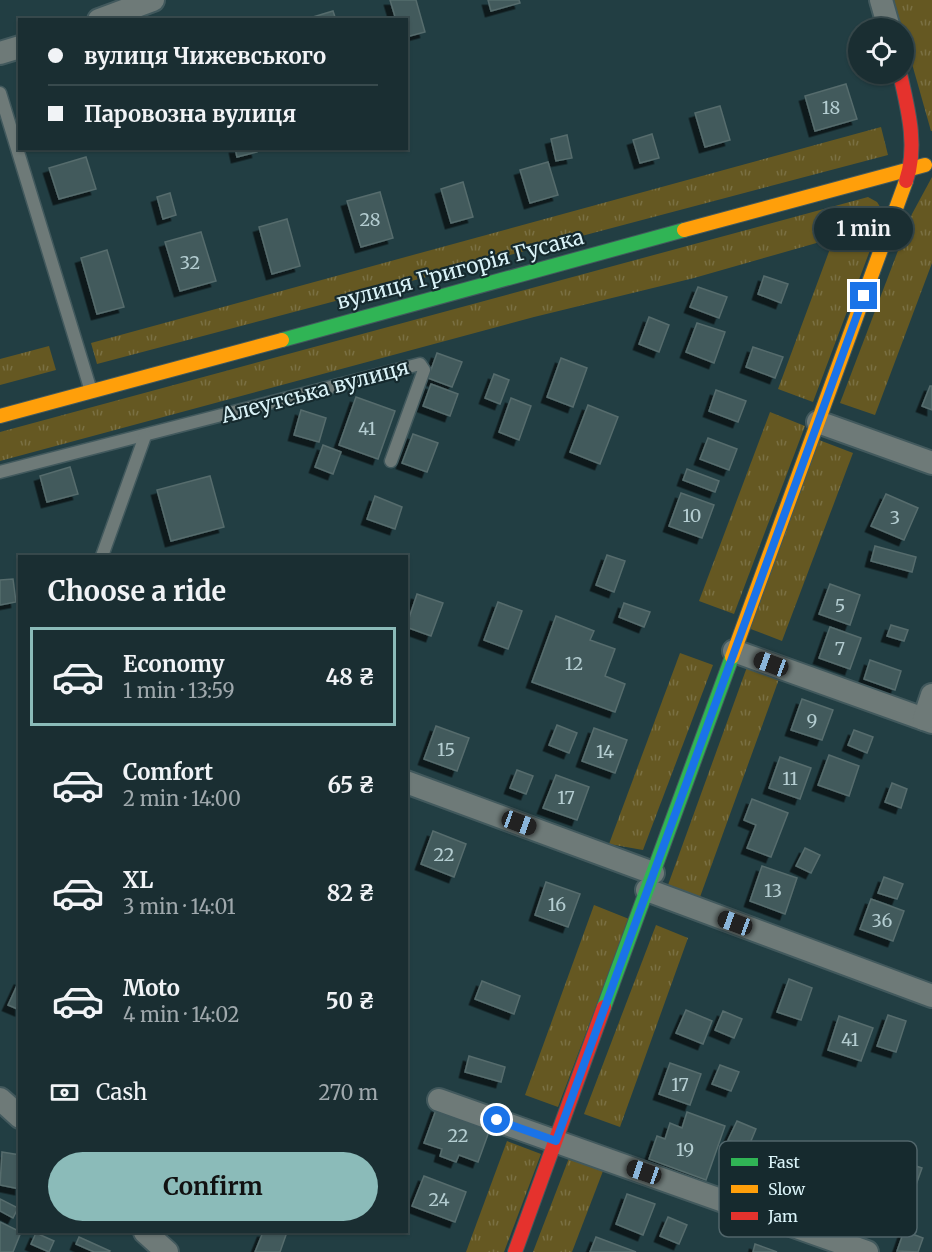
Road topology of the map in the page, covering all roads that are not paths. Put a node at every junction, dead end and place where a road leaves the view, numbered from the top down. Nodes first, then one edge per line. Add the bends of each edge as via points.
1 (153, 0) edge
2 (881, 0) edge
3 (104, 18) edge
4 (886, 18) edge
5 (18, 48) edge
6 (0, 53) edge
7 (902, 84) edge
8 (0, 93) edge
9 (932, 163) edge
10 (910, 169) junction
11 (91, 391) junction
12 (0, 416) edge
13 (818, 422) junction
14 (145, 436) junction
15 (391, 461) dead end
16 (932, 463) edge
17 (0, 471) edge
18 (102, 555) edge
19 (734, 651) junction
20 (932, 695) edge
21 (928, 720) edge
22 (408, 783) edge
23 (650, 881) junction
24 (932, 996) edge
25 (0, 1099) edge
26 (439, 1100) dead end
27 (18, 1115) edge
28 (556, 1141) junction
29 (719, 1199) edge
30 (146, 1233) edge
31 (825, 1237) edge
32 (167, 1252) edge
33 (515, 1252) edge
34 (867, 1252) edge

1 - 3 street
2 - 4 street
5 - 6 street
7 - 10 street via 911,125
8 - 11 lane
9 - 10 street, вулиця Григорія Гусака
10 - 11 street, вулиця Григорія Гусака
10 - 13 street
11 - 12 street, вулиця Григорія Гусака
13 - 16 street
13 - 19 street
14 - 15 lane, Алеутська вулиця via 420,364 424,370
14 - 17 lane, Алеутська вулиця
14 - 18 lane
19 - 21 street
19 - 23 street
20 - 21 street
22 - 23 street
23 - 24 street
23 - 28 street
25 - 27 street
26 - 28 street
28 - 29 street
28 - 33 street
30 - 32 street
31 - 34 street

